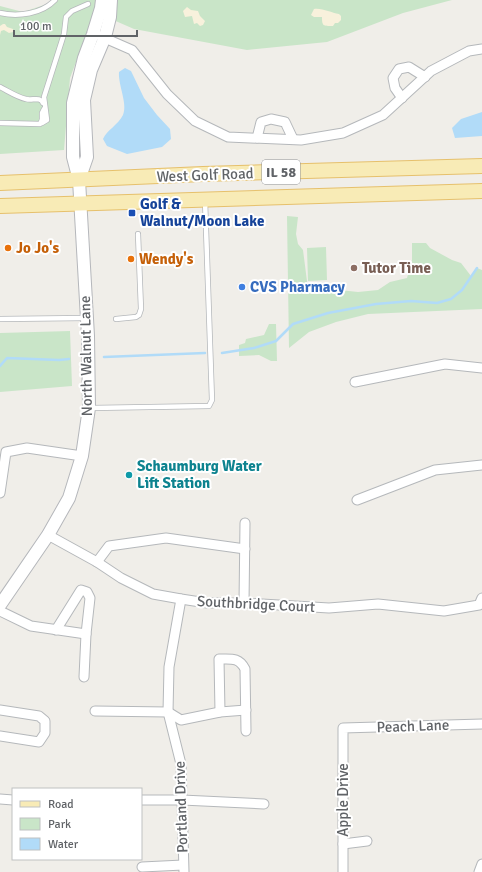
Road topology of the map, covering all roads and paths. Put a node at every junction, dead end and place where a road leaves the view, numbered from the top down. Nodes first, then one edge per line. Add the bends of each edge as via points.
1 (55, 0) edge
2 (102, 0) edge
3 (112, 0) edge
4 (88, 4) dead end
5 (0, 13) edge
6 (93, 34) junction
7 (105, 38) junction
8 (482, 49) edge
9 (425, 77) junction
10 (0, 87) edge
11 (45, 94) junction
12 (402, 98) junction
13 (38, 99) junction
14 (46, 120) dead end
15 (0, 123) edge
16 (257, 138) junction
17 (293, 139) junction
18 (482, 166) edge
19 (79, 180) junction
20 (0, 183) edge
21 (482, 191) edge
22 (205, 199) junction
23 (80, 203) junction
24 (0, 206) edge
25 (138, 234) dead end
26 (87, 318) junction
27 (0, 319) edge
28 (116, 319) dead end
29 (482, 368) edge
30 (355, 382) dead end
31 (89, 408) junction
32 (82, 456) junction
33 (482, 465) edge
34 (0, 493) edge
35 (357, 500) dead end
36 (245, 523) dead end
37 (48, 535) junction
38 (245, 549) junction
39 (96, 562) junction
40 (180, 599) junction
41 (480, 602) edge
42 (244, 603) junction
43 (1, 604) edge
44 (56, 630) junction
45 (86, 634) junction
46 (84, 676) dead end
47 (0, 710) edge
48 (246, 710) junction
49 (95, 711) dead end
50 (168, 712) junction
51 (220, 712) junction
52 (482, 724) edge
53 (343, 728) joint
54 (246, 731) dead end
55 (0, 736) edge
56 (0, 799) edge
57 (12, 800) edge
58 (142, 800) edge
59 (182, 800) junction
60 (264, 804) dead end
61 (367, 841) dead end
62 (343, 844) junction
63 (482, 864) edge
64 (142, 867) dead end
65 (183, 869) edge
66 (343, 872) edge
67 (480, 872) edge

1 - 5 lane via 46,8 29,13
2 - 6 street
3 - 7 street
4 - 11 lane via 72,11 66,17 64,34
6 - 7 street
6 - 19 street via 72,103 73,157
7 - 16 street via 132,50 167,94 195,121 228,137
7 - 19 street via 90,70 84,100 87,157
8 - 9 street via 469,52 431,71
9 - 12 street
9 - 12 street via 409,67 398,69 393,78 395,88
10 - 13 lane via 27,100
11 - 13 lane
11 - 14 lane
12 - 17 street via 383,115 343,133
13 - 15 lane via 43,103 40,124
16 - 17 street
16 - 17 street via 262,122 271,119 285,122
18 - 19 main road, West Golf Road / IL 58
19 - 20 main road, West Golf Road / IL 58
19 - 23 street, North Walnut Lane
21 - 22 main road, West Golf Road / IL 58
22 - 23 main road, West Golf Road / IL 58
22 - 31 lane via 212,400 209,406
23 - 24 main road, West Golf Road / IL 58
23 - 26 street, North Walnut Lane
25 - 28 lane via 141,309 136,317
26 - 27 lane
26 - 31 street, North Walnut Lane
29 - 30 street via 445,364
31 - 32 street, North Walnut Lane
32 - 34 street via 27,448 6,452
32 - 37 street, North Walnut Lane via 69,498
33 - 35 street via 435,470
36 - 38 street
37 - 39 street, Southbridge Court
37 - 43 street, North Walnut Lane
38 - 39 street via 166,538 109,546
38 - 42 street
39 - 40 street, Southbridge Court via 153,594
40 - 42 street, Southbridge Court via 207,603
40 - 50 street, Portland Drive via 169,667
41 - 42 street, Southbridge Court via 444,611 378,604 329,608
43 - 44 street via 31,626
44 - 45 street
44 - 45 street via 81,590 87,592 90,598
45 - 46 street
47 - 55 street via 39,716 45,721 45,733 38,742
48 - 51 street
48 - 51 street via 243,664 237,660 219,659
48 - 54 street
49 - 50 street
50 - 51 street via 181,720
50 - 59 street, Portland Drive via 181,764
52 - 53 street, Peach Lane
53 - 62 street, Apple Drive
56 - 57 street
58 - 59 street
59 - 60 street
59 - 65 street, Portland Drive
61 - 62 street
62 - 66 street, Apple Drive
63 - 67 street
64 - 65 street

